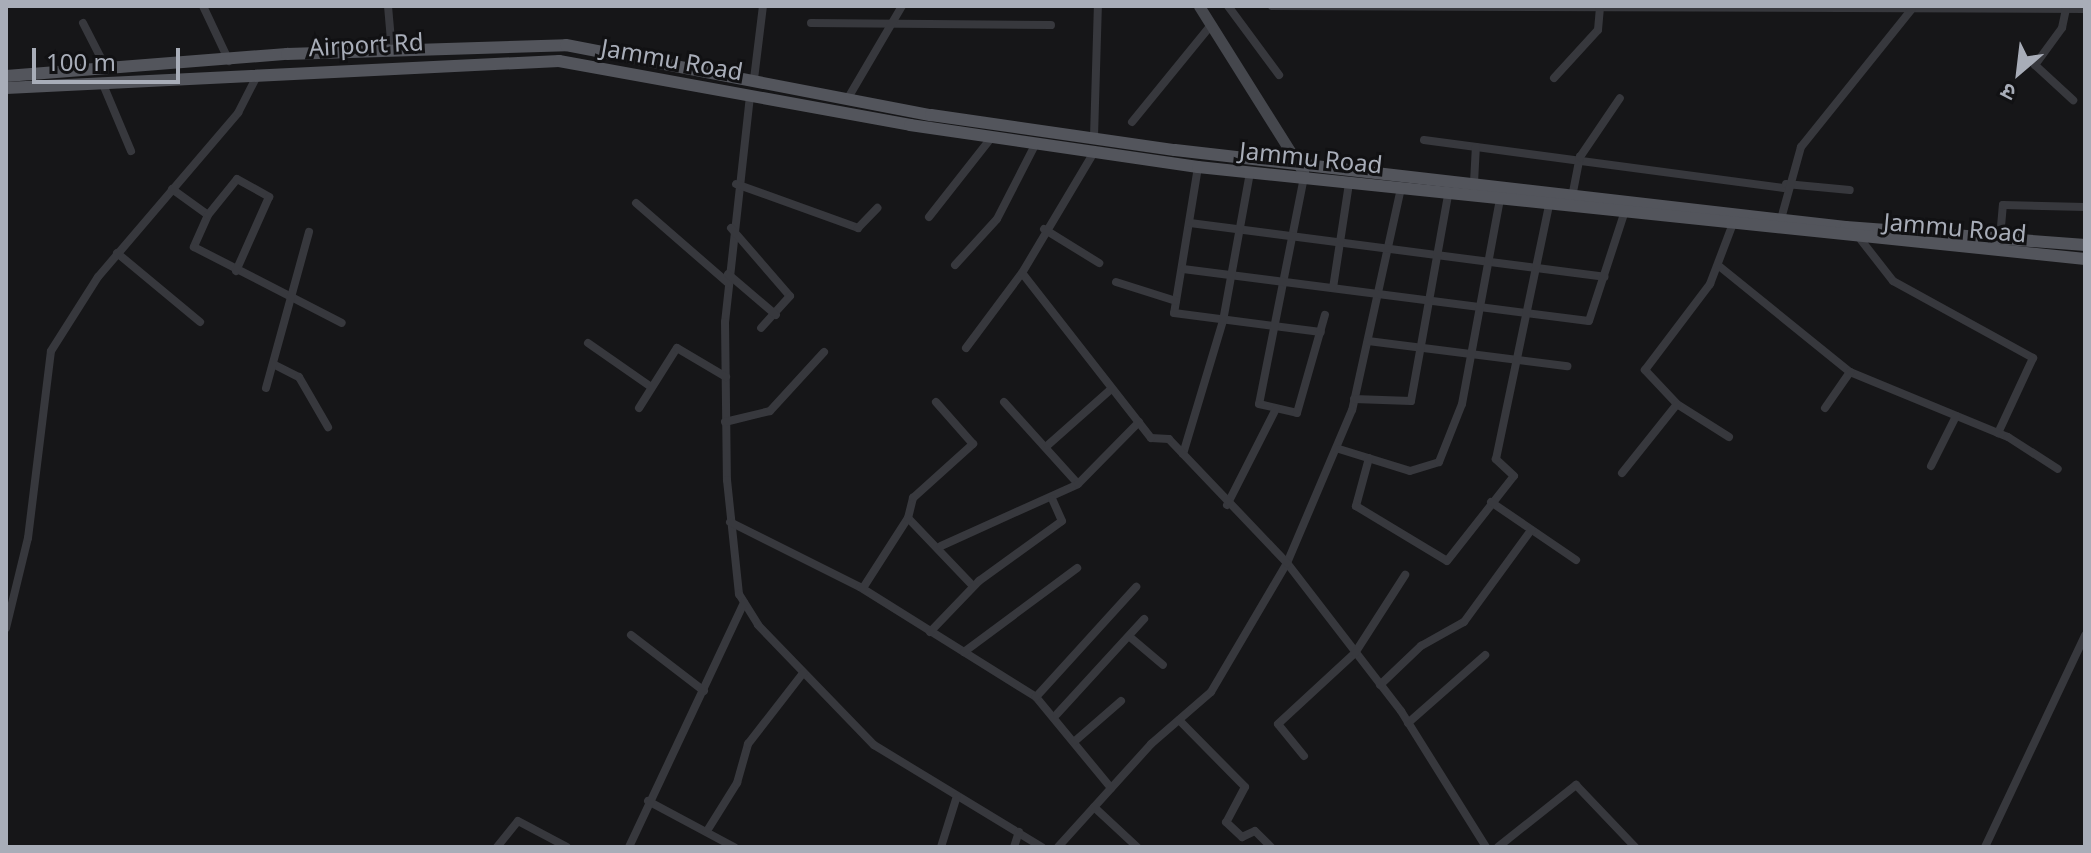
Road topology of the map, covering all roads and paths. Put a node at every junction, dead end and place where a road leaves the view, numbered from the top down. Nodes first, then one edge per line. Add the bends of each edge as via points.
1 (203, 6) edge
2 (388, 6) edge
3 (763, 6) edge
4 (902, 6) edge
5 (1098, 6) edge
6 (1199, 6) edge
7 (1228, 6) edge
8 (1272, 6) edge
9 (1480, 7) edge
10 (1670, 7) edge
11 (1772, 7) edge
12 (1835, 7) edge
13 (1600, 8) junction
14 (2061, 8) edge
15 (2085, 9) edge
16 (1911, 10) junction
17 (83, 23) dead end
18 (811, 23) dead end
19 (896, 25) junction
20 (1051, 25) dead end
21 (1211, 25) junction
22 (392, 52) junction
23 (538, 60) joint
24 (229, 61) junction
25 (259, 73) junction
26 (1279, 75) dead end
27 (6, 76) edge
28 (105, 76) junction
29 (1554, 78) dead end
30 (754, 79) junction
31 (6, 88) edge
32 (750, 96) junction
33 (848, 98) junction
34 (1620, 98) dead end
35 (2073, 100) dead end
36 (1132, 122) dead end
37 (992, 137) junction
38 (1094, 137) junction
39 (1424, 140) dead end
40 (1036, 143) junction
41 (1476, 149) junction
42 (131, 151) dead end
43 (1094, 152) junction
44 (1299, 161) junction
45 (1578, 165) junction
46 (1198, 167) junction
47 (1250, 172) junction
48 (1304, 177) junction
49 (1349, 183) junction
50 (1474, 183) junction
51 (736, 184) junction
52 (1401, 188) junction
53 (172, 189) junction
54 (1785, 190) junction
55 (1850, 190) dead end
56 (1573, 192) junction
57 (1448, 195) junction
58 (1500, 199) junction
59 (636, 203) dead end
60 (1549, 205) junction
61 (2085, 207) edge
62 (877, 208) dead end
63 (1624, 214) junction
64 (208, 215) junction
65 (929, 217) dead end
66 (1781, 219) junction
67 (1190, 223) junction
68 (1732, 226) junction
69 (731, 228) junction
70 (1044, 229) junction
71 (1240, 231) junction
72 (309, 232) dead end
73 (1289, 237) junction
74 (2000, 238) junction
75 (1861, 240) junction
76 (1339, 242) junction
77 (2085, 245) edge
78 (1388, 248) junction
79 (117, 253) junction
80 (1440, 253) junction
81 (2085, 259) edge
82 (1488, 261) junction
83 (1099, 263) dead end
84 (955, 265) dead end
85 (1538, 266) junction
86 (1719, 266) junction
87 (1183, 269) junction
88 (236, 271) junction
89 (1022, 273) junction
90 (1231, 275) junction
91 (1604, 277) junction
92 (728, 278) junction
93 (1116, 282) dead end
94 (1281, 282) junction
95 (1333, 288) junction
96 (1379, 293) junction
97 (1431, 298) junction
98 (293, 300) junction
99 (1176, 301) junction
100 (1479, 305) junction
101 (1530, 312) junction
102 (776, 315) junction
103 (1325, 315) dead end
104 (1223, 321) junction
105 (200, 322) dead end
106 (342, 323) dead end
107 (1272, 327) junction
108 (761, 328) dead end
109 (1321, 332) junction
110 (1368, 341) junction
111 (588, 343) dead end
112 (1421, 347) junction
113 (966, 348) dead end
114 (1470, 351) junction
115 (824, 352) dead end
116 (1520, 358) junction
117 (273, 364) junction
118 (1567, 366) dead end
119 (1850, 372) junction
120 (726, 377) junction
121 (651, 387) junction
122 (266, 388) dead end
123 (1110, 390) junction
124 (1354, 399) junction
125 (936, 402) dead end
126 (1004, 402) dead end
127 (1677, 404) junction
128 (639, 408) dead end
129 (1825, 408) dead end
130 (1276, 409) junction
131 (1956, 416) junction
132 (725, 422) junction
133 (1139, 422) junction
134 (328, 427) dead end
135 (1998, 433) junction
136 (1729, 437) dead end
137 (1048, 445) junction
138 (1339, 449) junction
139 (1183, 454) junction
140 (1369, 458) junction
141 (1931, 466) dead end
142 (2058, 469) dead end
143 (1622, 473) dead end
144 (1078, 484) junction
145 (1052, 499) junction
146 (1491, 502) junction
147 (1227, 505) junction
148 (908, 518) junction
149 (730, 522) junction
150 (1531, 530) junction
151 (941, 546) junction
152 (1576, 560) dead end
153 (1287, 563) junction
154 (1077, 568) dead end
155 (1405, 575) dead end
156 (973, 586) junction
157 (1136, 587) dead end
158 (863, 588) junction
159 (744, 603) junction
160 (1144, 619) dead end
161 (6, 628) edge
162 (930, 632) junction
163 (631, 635) dead end
164 (2085, 635) edge
165 (1130, 637) junction
166 (964, 652) junction
167 (1355, 653) junction
168 (1485, 655) dead end
169 (1163, 665) dead end
170 (803, 673) junction
171 (1380, 685) junction
172 (704, 691) junction
173 (1036, 697) junction
174 (1121, 701) dead end
175 (1057, 714) junction
176 (1179, 720) junction
177 (1408, 723) junction
178 (1075, 741) junction
179 (1304, 756) dead end
180 (1111, 788) junction
181 (957, 796) junction
182 (648, 801) junction
183 (1094, 807) junction
184 (707, 831) junction
185 (1019, 832) junction
186 (497, 847) edge
187 (567, 847) edge
188 (629, 847) edge
189 (734, 847) edge
190 (941, 847) edge
191 (1014, 847) edge
192 (1042, 847) edge
193 (1058, 847) edge
194 (1137, 847) edge
195 (1271, 847) edge
196 (1486, 847) edge
197 (1498, 847) edge
198 (1635, 847) edge
199 (1985, 847) edge

1 - 24 street
2 - 22 street
3 - 30 street
4 - 19 street
5 - 38 street
6 - 21 street
7 - 26 street
8 - 9 street
9 - 13 street
10 - 11 street
10 - 13 street
11 - 12 street
12 - 16 street
13 - 29 street via 1599,28
14 - 15 street
14 - 16 street
14 - 35 street via 2062,28 2035,65
16 - 54 street via 1801,147
17 - 28 street
18 - 19 street
19 - 20 street
19 - 33 street
21 - 36 street
21 - 44 street
22 - 24 main road
22 - 30 main road via 566,45
23 - 25 main road, Airport Rd
23 - 32 main road, Jammu Road
24 - 28 main road
25 - 28 main road, Airport Rd
25 - 53 street via 238,113
27 - 28 main road
28 - 31 main road, Airport Rd
28 - 42 street
30 - 33 main road
32 - 37 main road, Jammu Road
32 - 51 street
33 - 38 main road
34 - 45 street
37 - 40 main road, Jammu Road
37 - 65 street
38 - 44 main road
39 - 41 street
40 - 43 main road, Jammu Road
40 - 84 street via 997,219
41 - 45 street
41 - 50 street
43 - 46 main road, Jammu Road
43 - 70 street
44 - 48 street
44 - 50 main road
45 - 54 street
45 - 56 street
46 - 47 main road, Jammu Road
46 - 67 street
47 - 48 main road, Jammu Road
47 - 71 street
48 - 49 main road, Jammu Road
48 - 73 street
49 - 52 main road, Jammu Road
49 - 76 street
50 - 56 main road
51 - 62 street via 858,228
51 - 69 street
52 - 57 main road, Jammu Road
52 - 78 street
53 - 64 street
53 - 79 street
54 - 55 street
54 - 66 street
56 - 66 main road
57 - 58 main road, Jammu Road
57 - 80 street
58 - 60 main road, Jammu Road
58 - 82 street
59 - 92 street
60 - 63 main road, Jammu Road
60 - 85 street
61 - 74 street via 2005,205
63 - 68 main road, Jammu Road
63 - 91 street
64 - 88 street via 192,245
64 - 88 street via 237,179 269,197
66 - 74 main road
67 - 71 street
67 - 87 street
68 - 75 main road, Jammu Road
68 - 86 street
69 - 92 street
69 - 102 street via 790,296
70 - 83 street
70 - 89 street
71 - 73 street
71 - 90 street
72 - 98 street
73 - 76 street
73 - 94 street
74 - 77 main road
75 - 81 main road, Jammu Road
75 - 135 street via 1893,281 2033,358
76 - 78 street
76 - 95 street
78 - 80 street
78 - 96 street
79 - 105 street
79 - 161 street via 47,360 28,538
80 - 82 street
80 - 97 street
82 - 85 street
82 - 100 street
85 - 91 street
85 - 101 street
86 - 119 street
86 - 127 street via 1645,370
87 - 90 street
87 - 99 street
88 - 98 street
89 - 113 street
89 - 123 street via 1080,339 1082,357
90 - 94 street
90 - 104 street
91 - 101 street via 1591,321
92 - 102 street
92 - 120 street
93 - 99 street
94 - 95 street
94 - 107 street
95 - 96 street
96 - 97 street
96 - 110 street
97 - 100 street
97 - 112 street
98 - 106 street
98 - 117 street
99 - 104 street via 1175,315
100 - 101 street
100 - 114 street
101 - 116 street
102 - 108 street
103 - 109 street
104 - 107 street
104 - 139 street
107 - 109 street
107 - 130 street via 1258,401
109 - 130 street via 1298,411
110 - 112 street
110 - 124 street
111 - 121 street
112 - 114 street
112 - 124 street via 1409,403
114 - 116 street
114 - 140 street via 1462,404 1439,462 1410,471
115 - 132 street via 770,411
116 - 118 street
116 - 146 street via 1496,459 1515,474
117 - 122 street
117 - 134 street via 299,377
119 - 129 street
119 - 131 street
120 - 121 street via 680,347
120 - 132 street
121 - 128 street
123 - 133 street
123 - 137 street
124 - 138 street
125 - 148 street via 973,444 913,498
126 - 137 street
127 - 136 street
127 - 143 street
130 - 147 street
131 - 135 street
131 - 141 street
132 - 149 street
133 - 139 street via 1151,438 1167,437
133 - 144 street
135 - 142 street
137 - 144 street
138 - 140 street
138 - 153 street
139 - 147 street
140 - 146 street via 1356,506 1444,561
144 - 145 street
145 - 151 street via 970,527
145 - 156 street via 1062,521
146 - 150 street
147 - 153 street
148 - 151 street
148 - 158 street
149 - 158 street
149 - 159 street
150 - 152 street
150 - 171 street via 1464,622 1421,646
151 - 156 street
153 - 167 street
153 - 176 street via 1211,692
154 - 166 street
155 - 167 street
156 - 162 street
157 - 173 street
158 - 162 street
159 - 170 street
159 - 172 street
160 - 165 street
162 - 166 street
163 - 172 street
164 - 199 street
165 - 169 street
165 - 175 street
166 - 173 street
167 - 171 street
167 - 179 street via 1278,724
168 - 177 street
170 - 181 street via 874,745
170 - 184 street via 748,744 737,783
171 - 177 street
172 - 182 street
173 - 175 street
174 - 178 street
175 - 178 street
176 - 180 street
176 - 195 street via 1245,787 1226,822 1242,837 1255,831
177 - 196 street
178 - 180 street
180 - 183 street
181 - 185 street
181 - 190 street
182 - 184 street
182 - 188 street
183 - 193 street
183 - 194 street
184 - 189 street
185 - 191 street
185 - 192 street
186 - 187 street via 518,821
197 - 198 street via 1576,785

